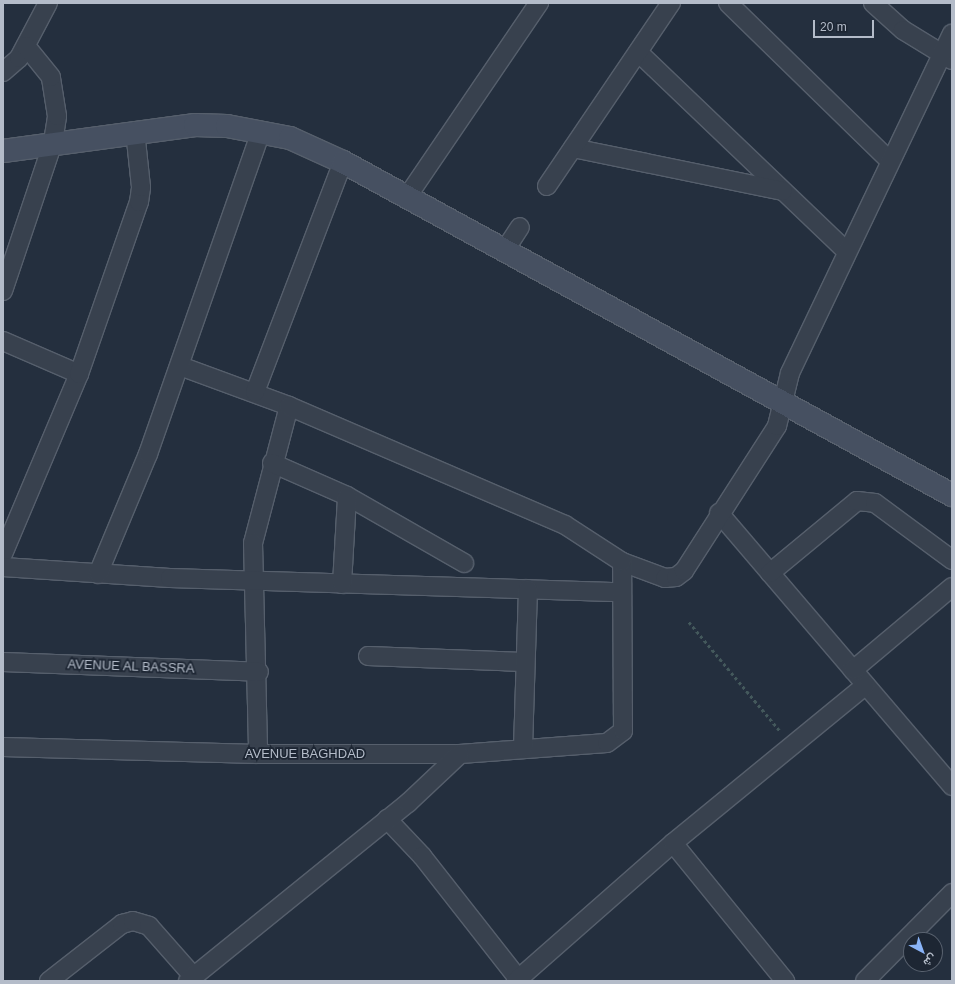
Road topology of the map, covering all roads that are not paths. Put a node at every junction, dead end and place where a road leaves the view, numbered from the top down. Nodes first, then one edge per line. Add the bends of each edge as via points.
1 (48, 3) edge
2 (539, 3) edge
3 (671, 3) edge
4 (728, 3) edge
5 (873, 3) edge
6 (952, 34) edge
7 (26, 46) junction
8 (638, 52) junction
9 (946, 57) edge
10 (3, 72) edge
11 (135, 131) junction
12 (261, 131) junction
13 (53, 142) junction
14 (573, 148) junction
15 (3, 151) edge
16 (890, 161) junction
17 (343, 162) junction
18 (547, 186) dead end
19 (783, 191) junction
20 (408, 197) junction
21 (520, 227) dead end
22 (505, 250) junction
23 (847, 252) junction
24 (3, 291) edge
25 (3, 341) edge
26 (180, 366) junction
27 (79, 374) junction
28 (256, 392) junction
29 (784, 402) junction
30 (289, 406) junction
31 (272, 464) junction
32 (952, 495) edge
33 (347, 496) junction
34 (719, 513) junction
35 (3, 554) edge
36 (952, 560) edge
37 (622, 562) junction
38 (464, 563) dead end
39 (3, 567) edge
40 (770, 573) junction
41 (98, 574) junction
42 (254, 580) junction
43 (342, 584) junction
44 (952, 587) edge
45 (528, 589) junction
46 (620, 592) junction
47 (368, 656) dead end
48 (3, 662) edge
49 (524, 662) junction
50 (853, 670) junction
51 (259, 672) junction
52 (866, 684) junction
53 (3, 748) edge
54 (523, 748) junction
55 (258, 754) junction
56 (460, 754) junction
57 (952, 786) edge
58 (387, 819) junction
59 (673, 843) junction
60 (952, 893) edge
61 (191, 979) edge
62 (518, 980) edge
63 (49, 981) edge
64 (785, 981) edge
65 (865, 981) edge

1 - 7 street
2 - 20 street
3 - 8 street
4 - 16 street
5 - 9 street via 903,30
6 - 9 street
7 - 10 street
7 - 13 street via 51,77 57,116
8 - 14 street
8 - 19 street
9 - 16 street
11 - 12 main road via 195,125
11 - 13 main road
11 - 27 street via 141,187 139,202
12 - 17 main road via 290,138
12 - 26 street
13 - 15 main road
13 - 24 street
14 - 18 street
14 - 19 street
16 - 23 street
17 - 20 main road
17 - 28 street
19 - 23 street
20 - 22 main road
21 - 22 street
22 - 29 main road
23 - 29 street via 790,374
25 - 27 street
26 - 28 street
26 - 41 street via 148,454
27 - 35 street
28 - 30 street
29 - 32 main road
29 - 34 street via 777,426
30 - 31 street
30 - 37 street via 565,525
31 - 33 street
31 - 42 street via 253,543
33 - 38 street
33 - 43 street
34 - 37 street via 684,571 676,577 665,578
34 - 40 street
36 - 40 street via 875,503 857,501
37 - 46 street
39 - 41 street
40 - 50 street
41 - 42 street
42 - 43 street
42 - 51 street
43 - 45 street
44 - 50 street
45 - 46 street
45 - 49 street
46 - 54 street, AVENUE BAGHDAD via 625,723 618,736 607,743
47 - 49 street
48 - 51 street, AVENUE AL BASSRA
49 - 54 street
50 - 52 street
51 - 55 street
52 - 57 street
52 - 59 street
53 - 55 street, AVENUE BAGHDAD
54 - 56 street, AVENUE BAGHDAD
55 - 56 street, AVENUE BAGHDAD
56 - 58 street
58 - 61 street
58 - 62 street via 427,862
59 - 62 street
59 - 64 street
60 - 65 street
61 - 63 street via 149,926 133,921 122,924

